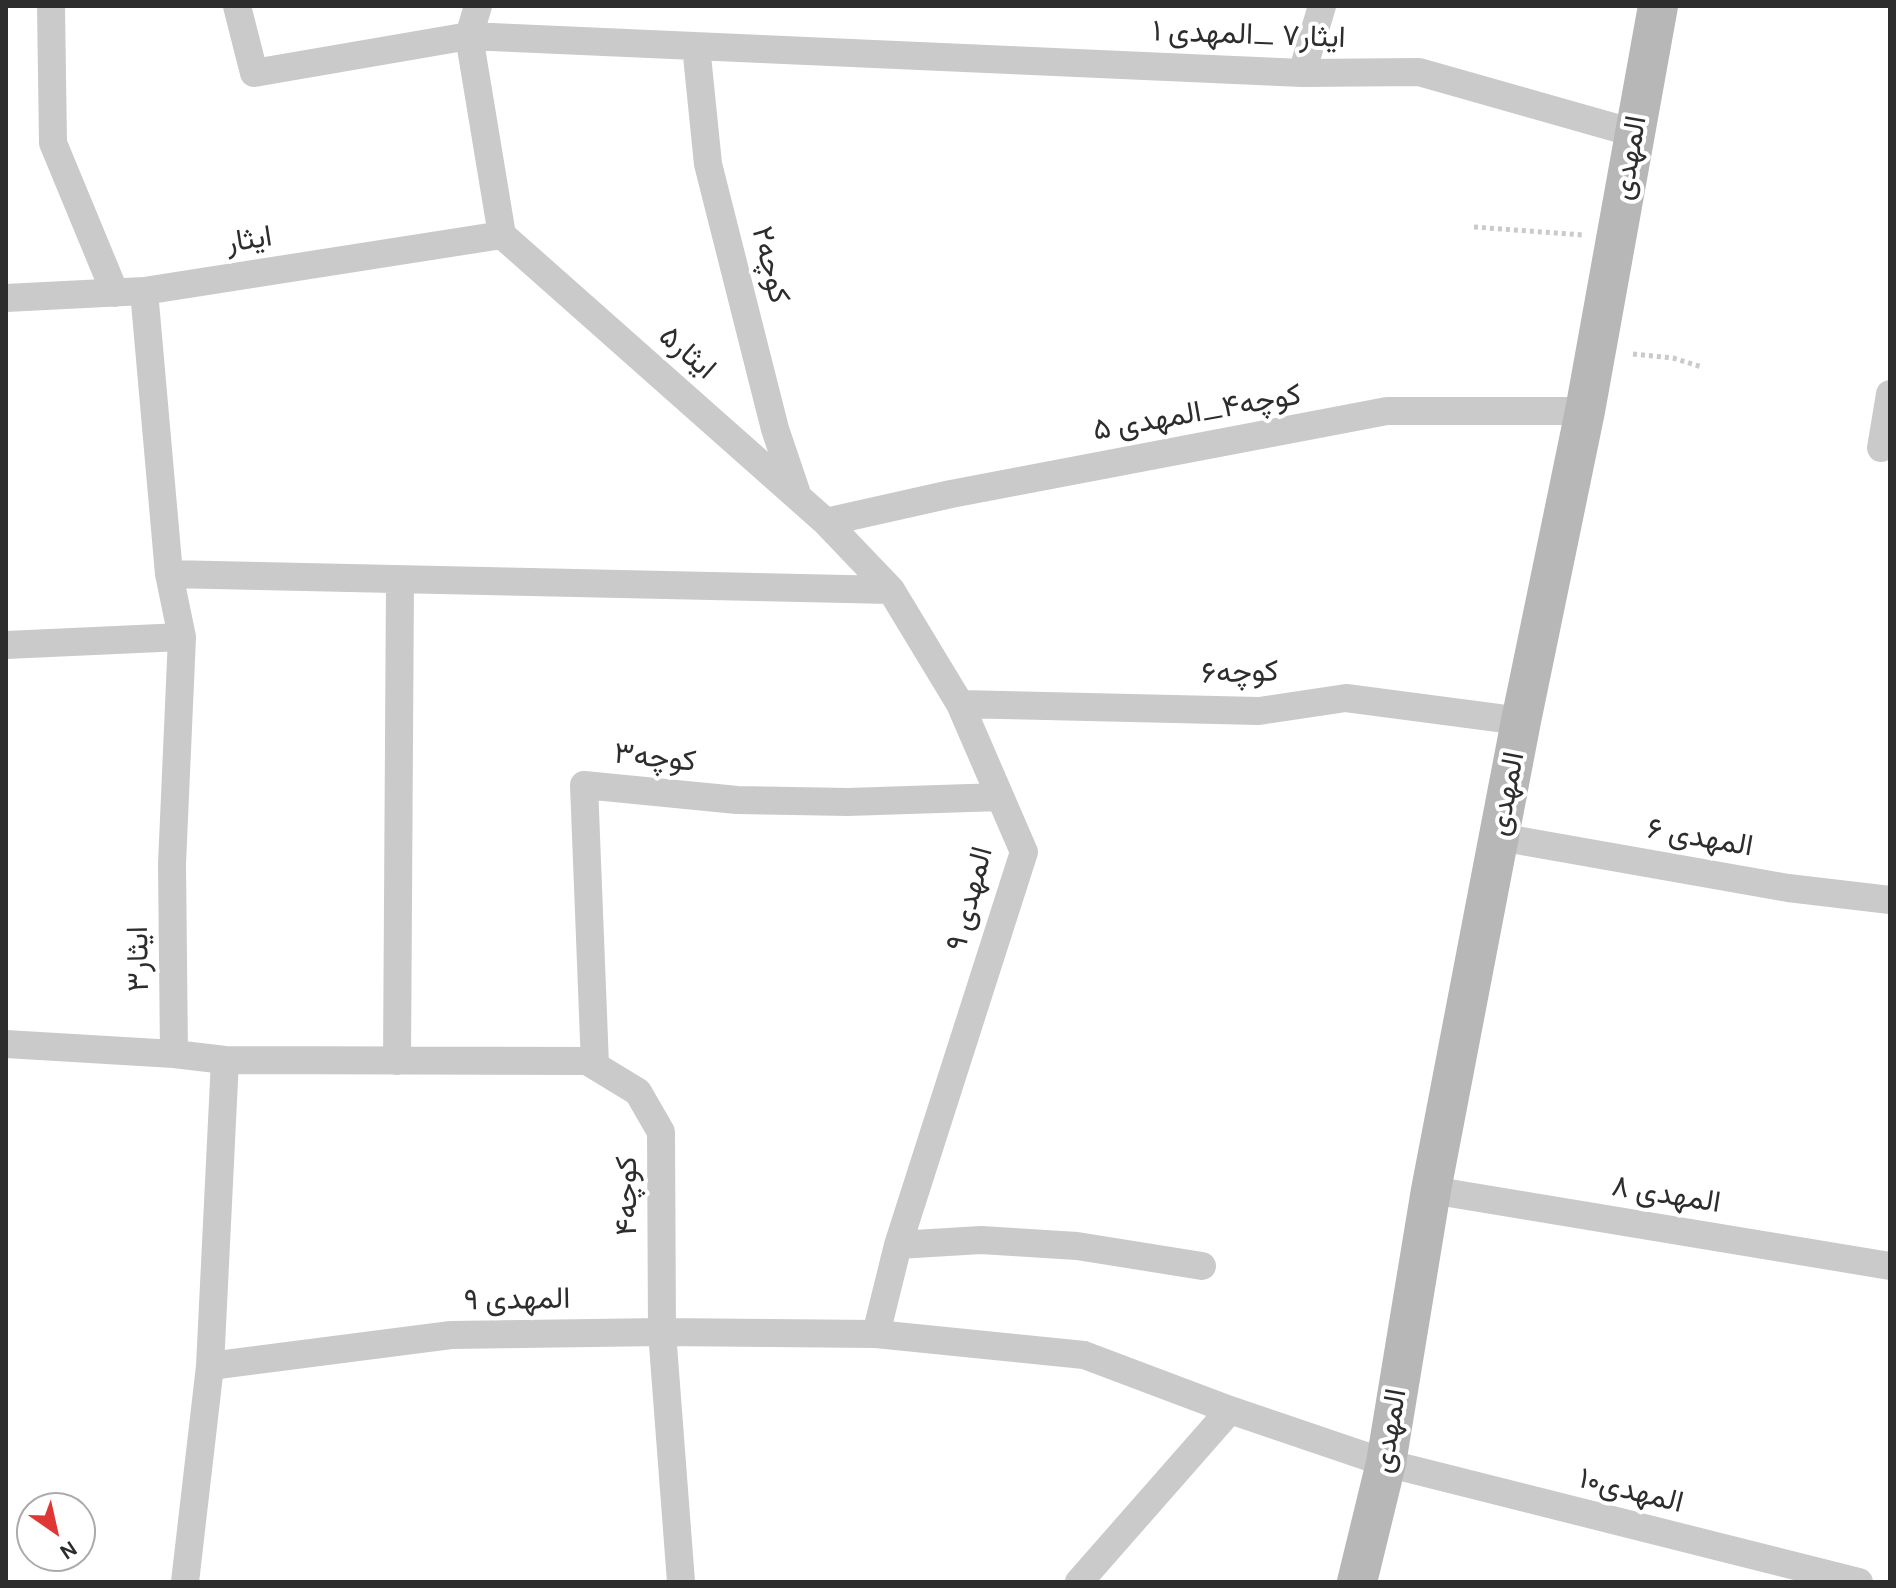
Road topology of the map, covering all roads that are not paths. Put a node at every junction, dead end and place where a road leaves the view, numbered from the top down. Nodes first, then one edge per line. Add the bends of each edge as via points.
1 (51, 6) edge
2 (237, 6) edge
3 (478, 6) edge
4 (1322, 6) edge
5 (1658, 6) edge
6 (469, 36) junction
7 (696, 46) junction
8 (1302, 73) junction
9 (1634, 133) junction
10 (502, 235) junction
11 (144, 291) junction
12 (115, 293) junction
13 (6, 298) edge
14 (1890, 394) edge
15 (1585, 411) junction
16 (1881, 448) dead end
17 (798, 497) junction
18 (826, 522) junction
19 (169, 574) junction
20 (400, 580) junction
21 (891, 590) junction
22 (182, 637) junction
23 (6, 645) edge
24 (960, 704) junction
25 (1521, 721) junction
26 (1000, 797) junction
27 (1499, 837) junction
28 (1890, 900) edge
29 (6, 1044) edge
30 (174, 1054) junction
31 (225, 1060) junction
32 (397, 1061) junction
33 (595, 1065) junction
34 (1431, 1190) junction
35 (898, 1245) junction
36 (1202, 1266) dead end
37 (1890, 1266) edge
38 (662, 1332) junction
39 (876, 1334) junction
40 (210, 1366) junction
41 (1230, 1410) junction
42 (1386, 1463) junction
43 (1809, 1576) edge
44 (185, 1582) edge
45 (681, 1582) edge
46 (1079, 1582) edge
47 (1357, 1582) edge
48 (1859, 1582) edge

1 - 12 street via 53,143
2 - 6 street, ایثار۷ _المهدی ۱ via 254,73
3 - 6 street
4 - 8 street
5 - 9 main road, المهدی
6 - 7 street, ایثار۷ _المهدی ۱
6 - 10 street
7 - 8 street, ایثار۷ _المهدی ۱
7 - 17 street, کوچه۲ via 708,164 775,429
8 - 9 street, ایثار۷ _المهدی ۱ via 1419,72
9 - 15 main road, المهدی
10 - 11 street, ایثار
10 - 17 street, ایثار۵
11 - 12 street, ایثار
11 - 19 street, ایثار۳
12 - 13 street, ایثار
14 - 16 street
15 - 18 street, کوچه۴_المهدی ۵ via 1387,411
15 - 25 main road, المهدی
17 - 18 street, ایثار۵
18 - 21 street, المهدی ۹
19 - 20 street
19 - 22 street, ایثار۳
20 - 21 street
20 - 32 street
21 - 24 street, المهدی ۹
22 - 23 street
22 - 30 street, ایثار۳ via 172,864
24 - 25 street, کوچه۶ via 1259,711 1346,698
24 - 26 street, المهدی ۹
25 - 27 main road, المهدی
26 - 33 street, کوچه۳ via 737,800 584,785
26 - 35 street, المهدی ۹ via 1024,852
27 - 28 street, المهدی ۶ via 1788,888
27 - 34 main road, المهدی
29 - 30 street
30 - 31 street
31 - 32 street, کوچه۴
31 - 40 street
32 - 33 street, کوچه۴
33 - 38 street, کوچه۴ via 638,1092 661,1132
34 - 37 street, المهدی ٨
34 - 42 main road, المهدی
35 - 36 street via 981,1240 1077,1246
35 - 39 street, المهدی ۹
38 - 39 street, المهدی ۹
38 - 40 street, المهدی ۹ via 451,1335
38 - 45 street, کوچه۴
39 - 41 street, المهدی ۹ via 1084,1355
40 - 44 street
41 - 42 street, المهدی ۹
41 - 46 street
42 - 43 street, المهدی۱۰
42 - 47 main road, المهدی
43 - 48 street, المهدی۱۰

